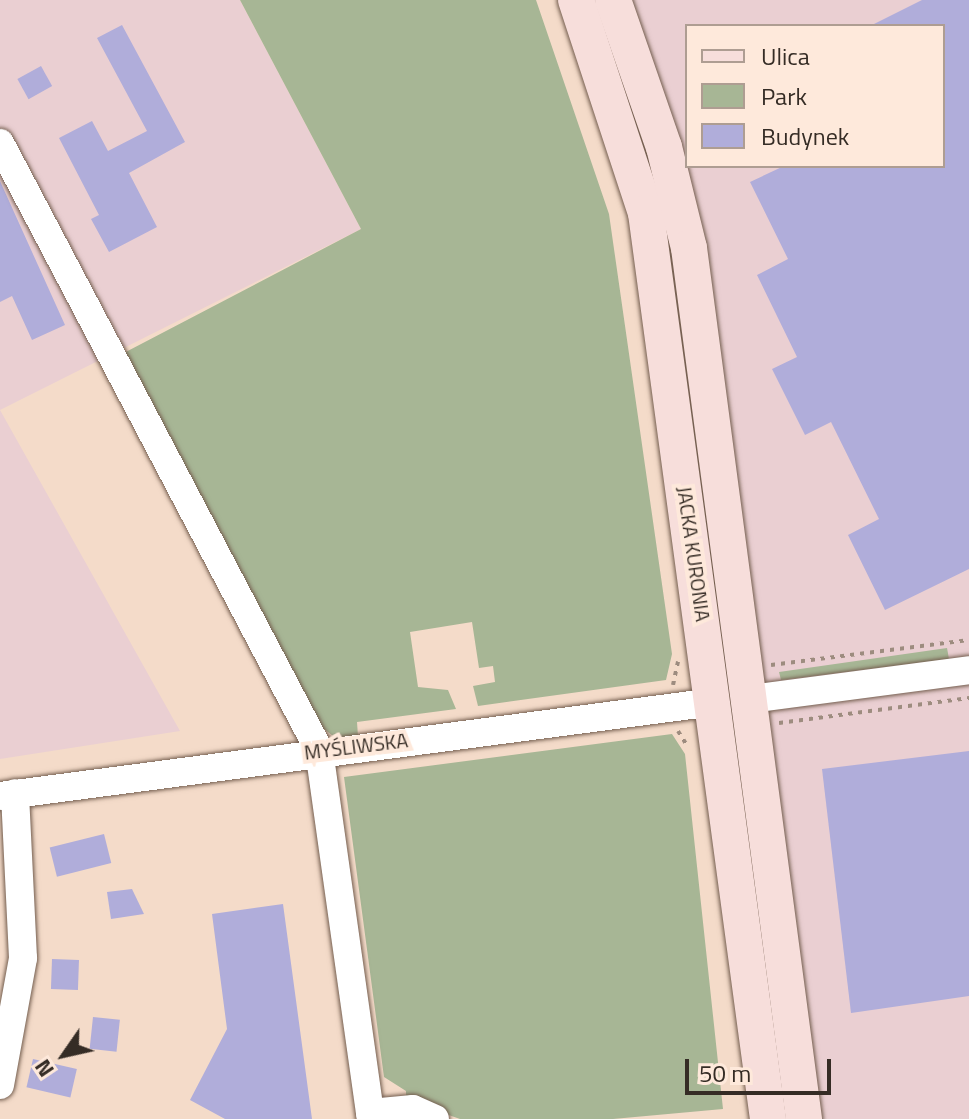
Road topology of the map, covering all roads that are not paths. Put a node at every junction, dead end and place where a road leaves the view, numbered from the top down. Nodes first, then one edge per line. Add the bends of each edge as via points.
1 (576, 0) edge
2 (613, 0) edge
3 (0, 143) edge
4 (969, 670) edge
5 (750, 699) junction
6 (714, 702) junction
7 (319, 750) junction
8 (7, 794) edge
9 (0, 1085) edge
10 (370, 1116) edge
11 (435, 1119) edge
12 (768, 1119) edge
13 (804, 1119) edge

1 - 6 main road, JACKA KURONIA via 646,213
2 - 5 main road, JACKA KURONIA via 664,147 689,248
3 - 7 street
4 - 5 street
5 - 6 main road
5 - 13 main road, JACKA KURONIA
6 - 7 street, MYŚLIWSKA
6 - 12 main road, JACKA KURONIA
7 - 8 street, MYŚLIWSKA
7 - 10 street
8 - 9 street via 23,958
10 - 11 street via 413,1109

